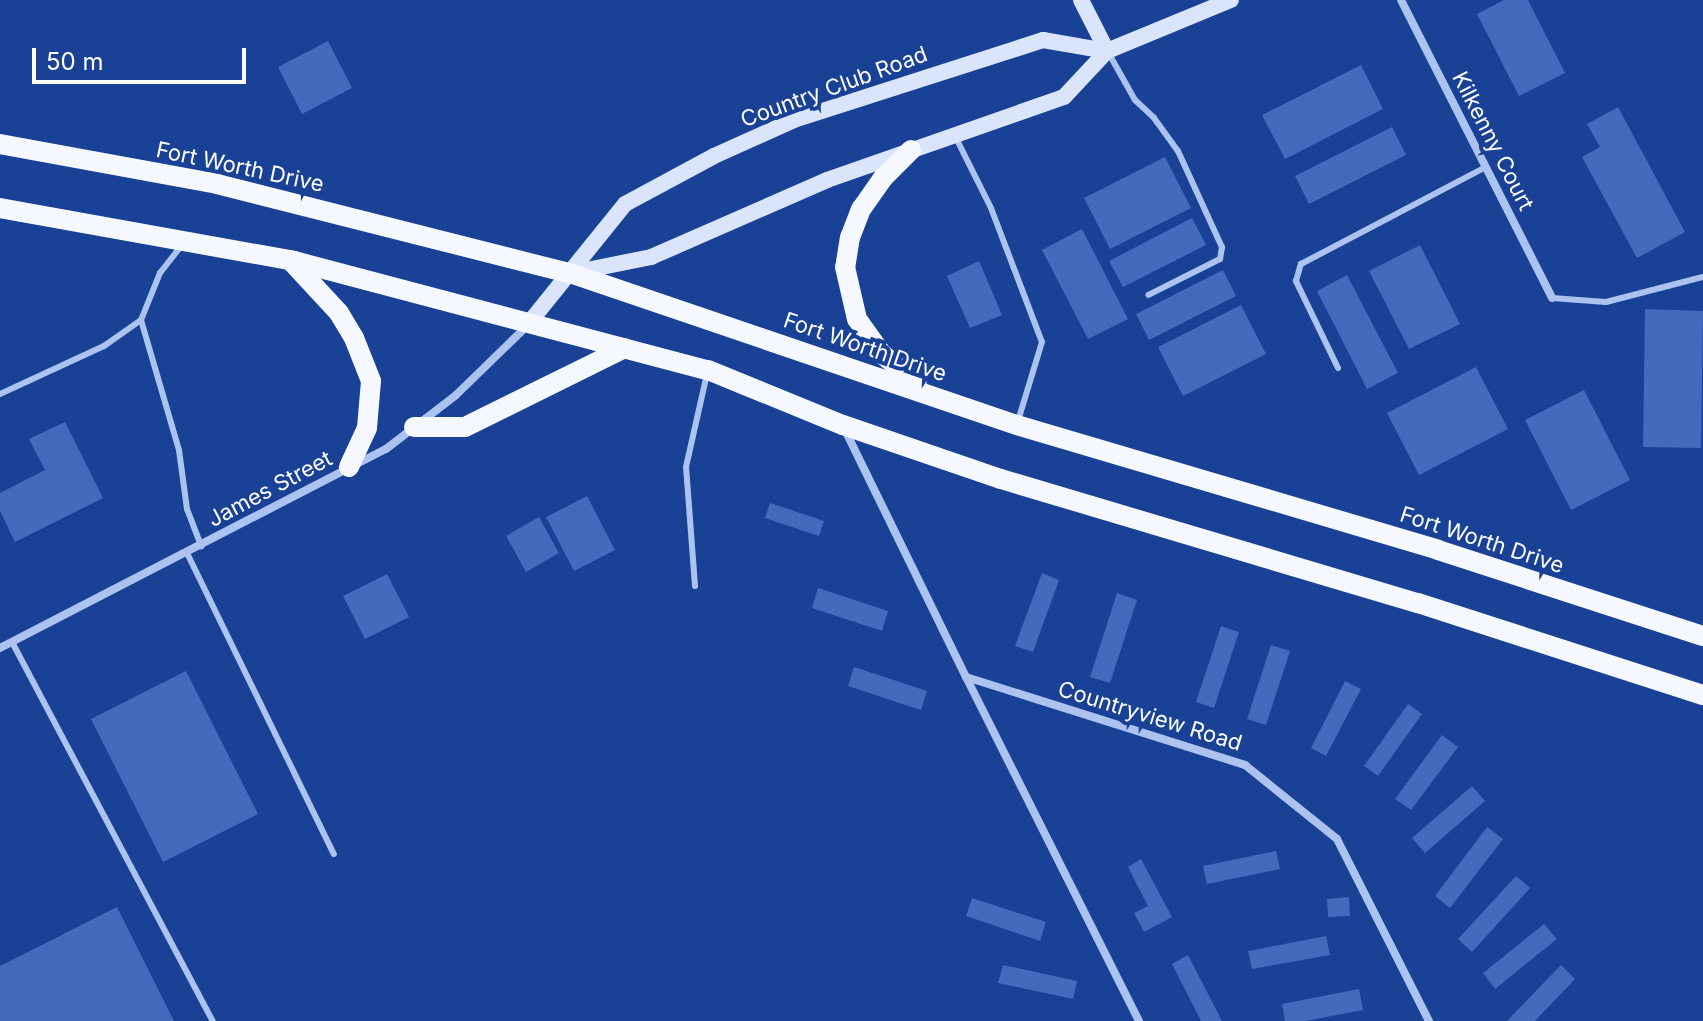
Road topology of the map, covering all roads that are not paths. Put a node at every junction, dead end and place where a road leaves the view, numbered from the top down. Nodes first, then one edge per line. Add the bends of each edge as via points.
1 (1081, 0) edge
2 (1231, 0) edge
3 (1401, 0) edge
4 (1107, 51) junction
5 (954, 135) junction
6 (0, 144) edge
7 (911, 150) junction
8 (1486, 167) junction
9 (0, 208) edge
10 (187, 240) junction
11 (290, 260) junction
12 (570, 273) junction
13 (1703, 277) edge
14 (1148, 295) dead end
15 (1552, 298) joint
16 (141, 320) junction
17 (529, 323) junction
18 (625, 348) junction
19 (1338, 368) dead end
20 (708, 370) junction
21 (929, 393) junction
22 (0, 394) edge
23 (843, 425) junction
24 (1017, 425) junction
25 (414, 427) junction
26 (349, 467) junction
27 (201, 546) junction
28 (187, 553) junction
29 (695, 586) dead end
30 (1703, 636) edge
31 (12, 642) junction
32 (0, 648) edge
33 (966, 677) junction
34 (1703, 695) edge
35 (334, 854) dead end
36 (213, 1021) edge
37 (1139, 1021) edge
38 (1429, 1021) edge

1 - 4 main road
2 - 4 main road
3 - 8 street, Kilkenny Court
4 - 5 main road via 1064,97
4 - 12 main road, Country Club Road via 1043,40 794,120 625,204
4 - 14 lane via 1135,100 1178,151 1222,247 1220,259
5 - 7 main road
5 - 24 lane via 991,208 1042,342
6 - 12 main road, Fort Worth Drive via 217,184
7 - 12 main road via 768,203 651,257
7 - 21 main road via 861,209 845,267 857,319 882,354
8 - 15 street, Kilkenny Court
8 - 19 lane via 1301,264 1296,281
9 - 10 main road
10 - 11 main road
10 - 16 lane via 160,273
11 - 17 main road
11 - 26 main road via 339,313 371,381 367,428
12 - 17 main road, Country Club Road
12 - 21 main road, Fort Worth Drive
13 - 15 lane via 1606,302
16 - 22 lane via 104,346
16 - 27 lane via 179,450 187,509
17 - 18 main road
17 - 25 street, James Street via 456,395
18 - 20 main road
18 - 25 main road via 465,427
20 - 23 main road
20 - 29 lane via 686,467
21 - 24 main road, Fort Worth Drive
23 - 33 street
23 - 34 main road via 1001,479 1418,603
24 - 30 main road, Fort Worth Drive via 1408,541
25 - 26 street, James Street via 386,449
26 - 27 street, James Street
27 - 28 street, James Street
28 - 31 street, James Street
28 - 35 lane
31 - 32 street, James Street
31 - 36 lane
33 - 37 street
33 - 38 street, Countryview Road via 1245,765 1337,839

